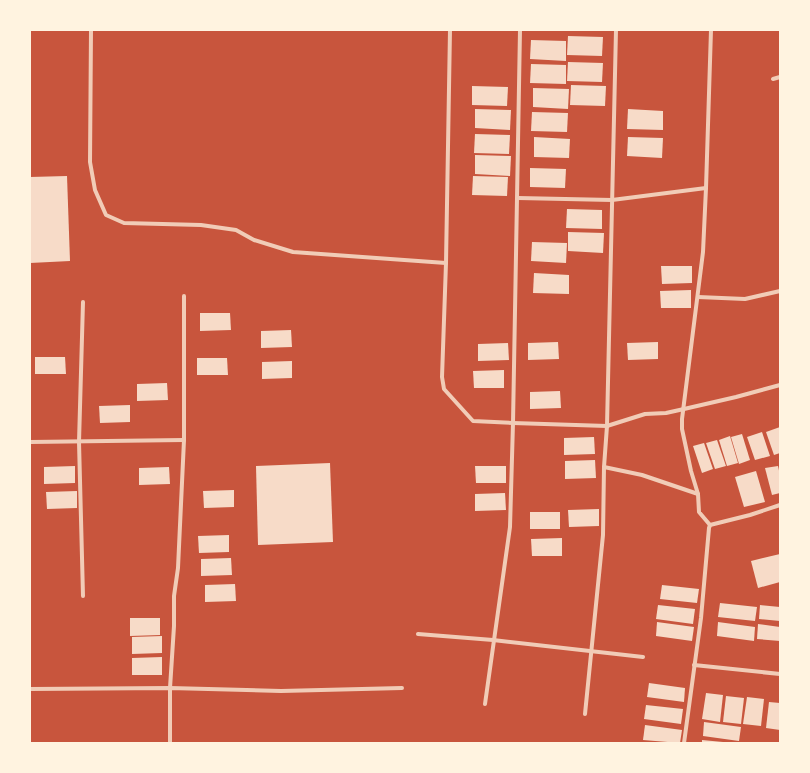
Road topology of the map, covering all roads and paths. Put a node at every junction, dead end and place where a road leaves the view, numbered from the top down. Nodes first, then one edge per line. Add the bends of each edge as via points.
1 (91, 30) edge
2 (450, 30) edge
3 (520, 30) edge
4 (616, 30) edge
5 (711, 30) edge
6 (780, 77) edge
7 (773, 79) dead end
8 (706, 188) junction
9 (518, 198) junction
10 (612, 200) junction
11 (446, 263) junction
12 (780, 292) edge
13 (184, 296) dead end
14 (698, 297) junction
15 (83, 302) dead end
16 (780, 385) edge
17 (684, 409) junction
18 (513, 423) junction
19 (607, 426) junction
20 (184, 440) junction
21 (30, 442) edge
22 (79, 442) junction
23 (604, 467) junction
24 (698, 494) junction
25 (780, 505) edge
26 (710, 525) junction
27 (83, 596) dead end
28 (418, 634) dead end
29 (493, 640) junction
30 (591, 651) junction
31 (643, 657) dead end
32 (694, 665) junction
33 (780, 674) edge
34 (170, 688) junction
35 (402, 688) dead end
36 (30, 689) edge
37 (485, 704) dead end
38 (585, 714) dead end
39 (170, 743) edge
40 (684, 743) edge

1 - 11 street via 90,162 95,190 106,215 124,223 201,225 236,230 254,240 293,252
2 - 11 street
3 - 9 street
4 - 10 street
5 - 8 street
6 - 7 street
8 - 10 street
8 - 14 street
9 - 10 street
9 - 18 street
10 - 19 street
11 - 18 street via 442,377 444,389 472,421
12 - 14 street via 745,299
13 - 20 street
14 - 17 street
15 - 22 street
16 - 17 street
17 - 19 street via 645,414
17 - 24 street via 682,429
18 - 19 street
18 - 29 street via 510,527
19 - 23 street
20 - 22 street
20 - 34 street
21 - 22 street
22 - 27 street
23 - 24 street via 642,475
23 - 30 street via 603,535
24 - 26 street via 700,512
25 - 26 street
26 - 32 street
28 - 29 street
29 - 30 street
29 - 37 street
30 - 31 street
30 - 38 street
32 - 33 street
32 - 40 street
34 - 35 street via 281,691
34 - 36 street
34 - 39 street

